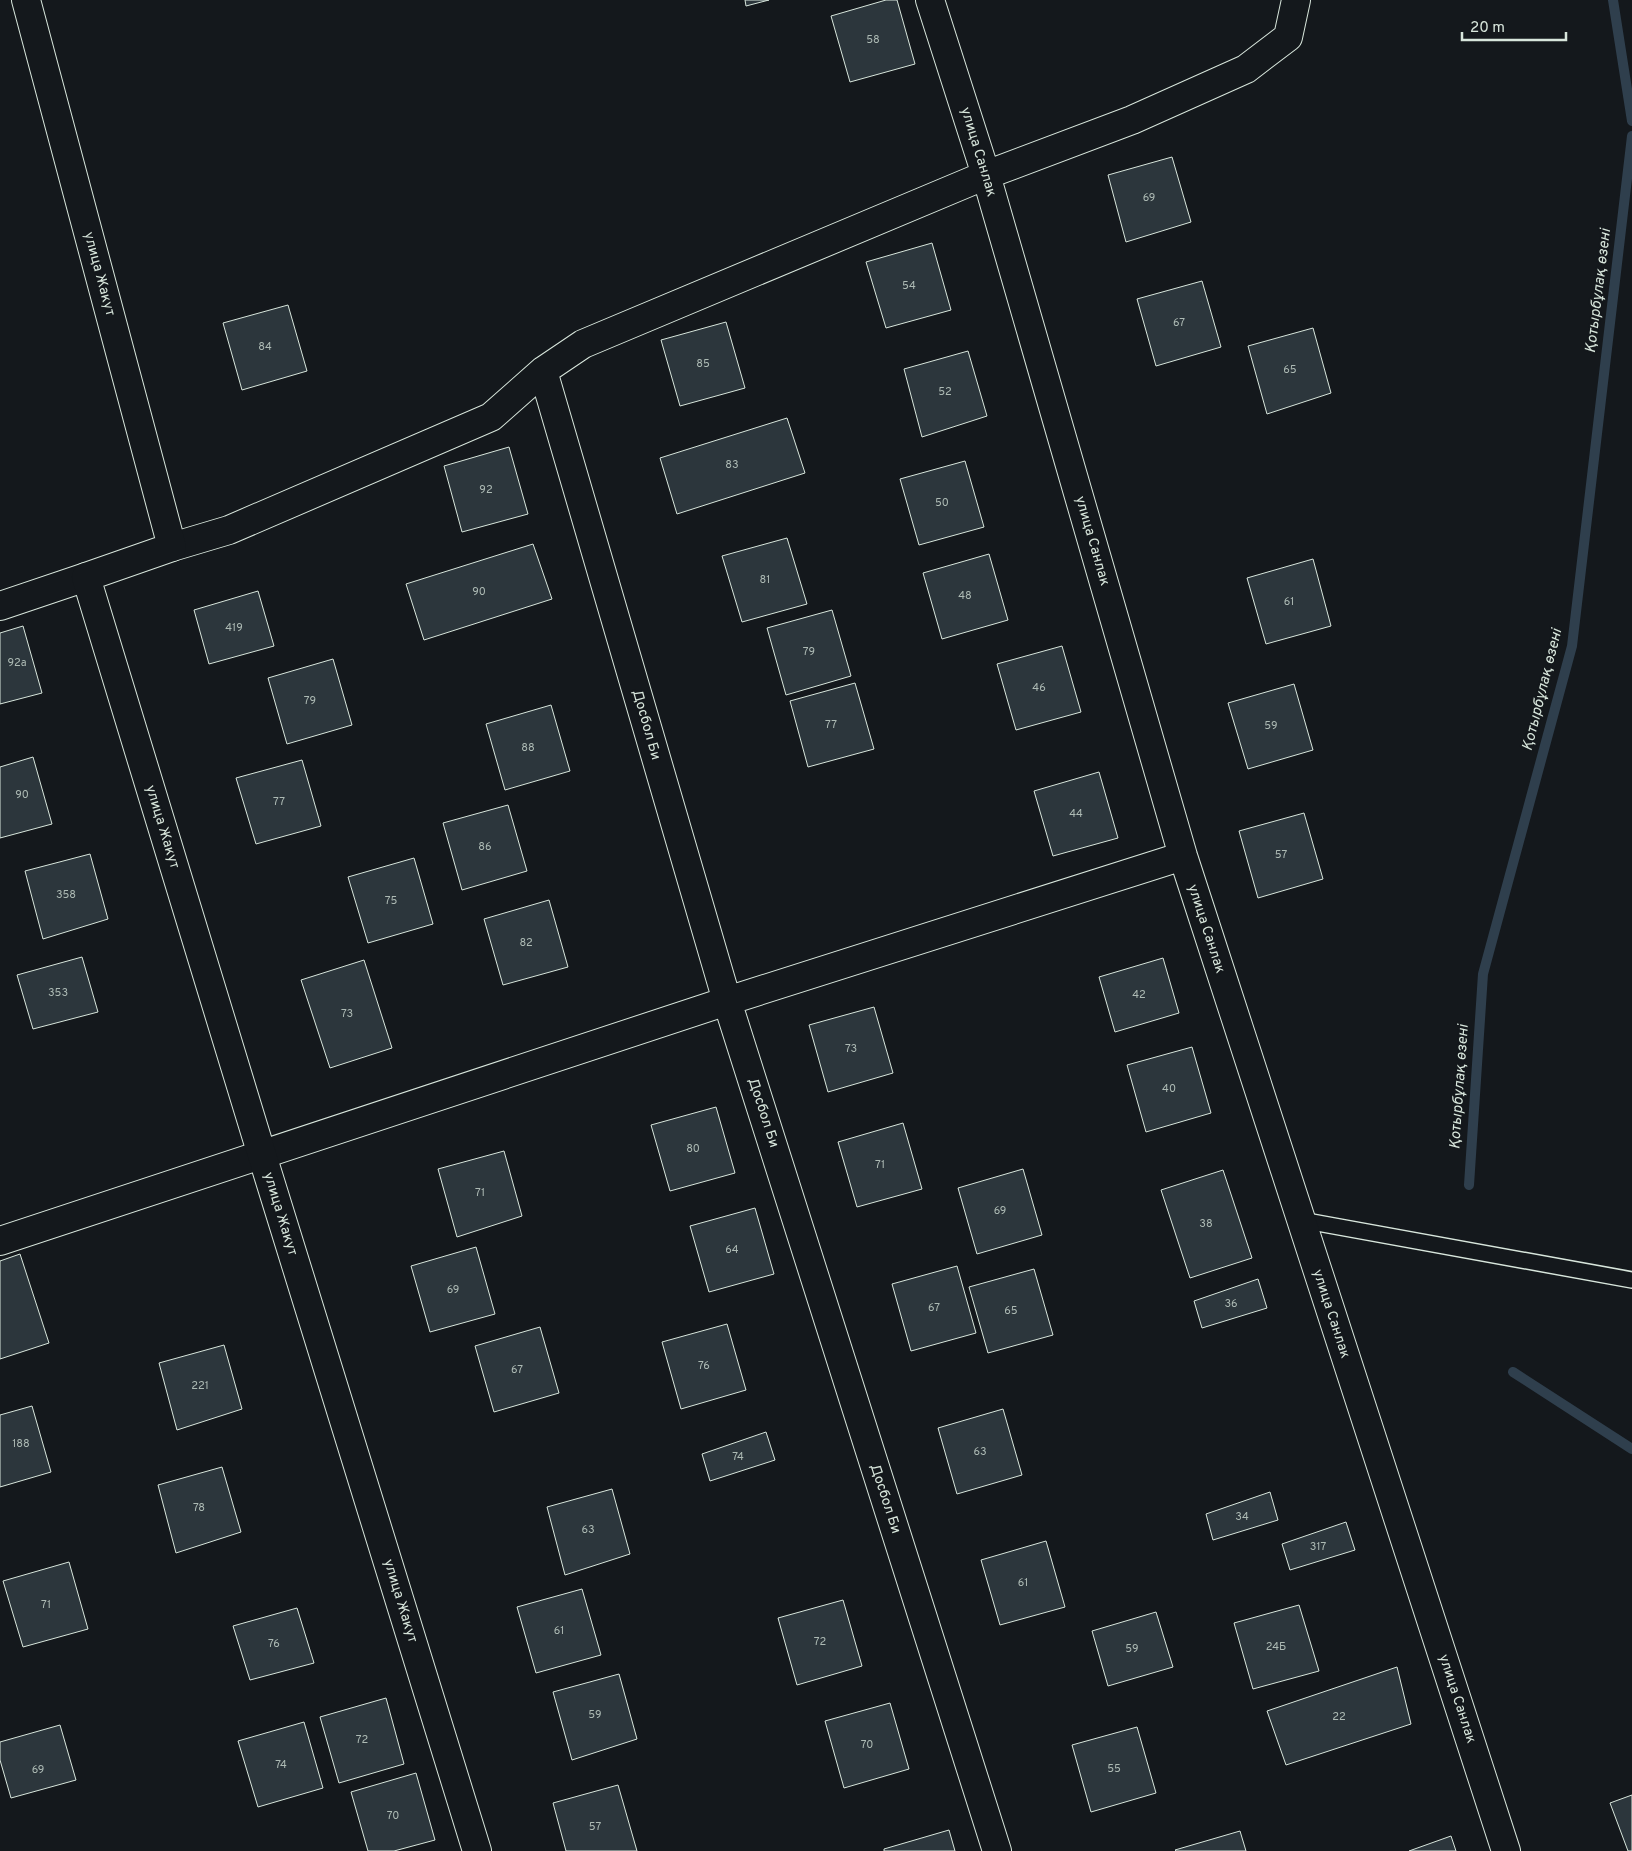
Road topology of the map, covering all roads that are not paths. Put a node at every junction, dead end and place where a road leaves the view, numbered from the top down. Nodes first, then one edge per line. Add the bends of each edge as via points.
1 (26, 0) edge
2 (930, 0) edge
3 (1296, 0) edge
4 (986, 175) junction
5 (542, 371) junction
6 (172, 547) junction
7 (86, 577) junction
8 (0, 606) edge
9 (1183, 856) junction
10 (727, 1001) junction
11 (262, 1155) junction
12 (1301, 1220) junction
13 (0, 1241) edge
14 (1632, 1280) edge
15 (477, 1851) edge
16 (997, 1851) edge
17 (1506, 1851) edge

1 - 6 street, улица Жакут
2 - 4 street, улица Санлак
3 - 4 street via 1288,37 1246,69 1132,120
4 - 5 street via 583,344
4 - 9 street, улица Санлак
5 - 6 street via 491,417 229,530
5 - 10 street, Досбол Би
6 - 7 street
7 - 8 street
7 - 11 street, улица Жакут
9 - 10 street
9 - 12 street, улица Санлак
10 - 11 street
10 - 16 street, Досбол Би
11 - 13 street
11 - 15 street, улица Жакут
12 - 14 lane
12 - 17 street, улица Санлак

